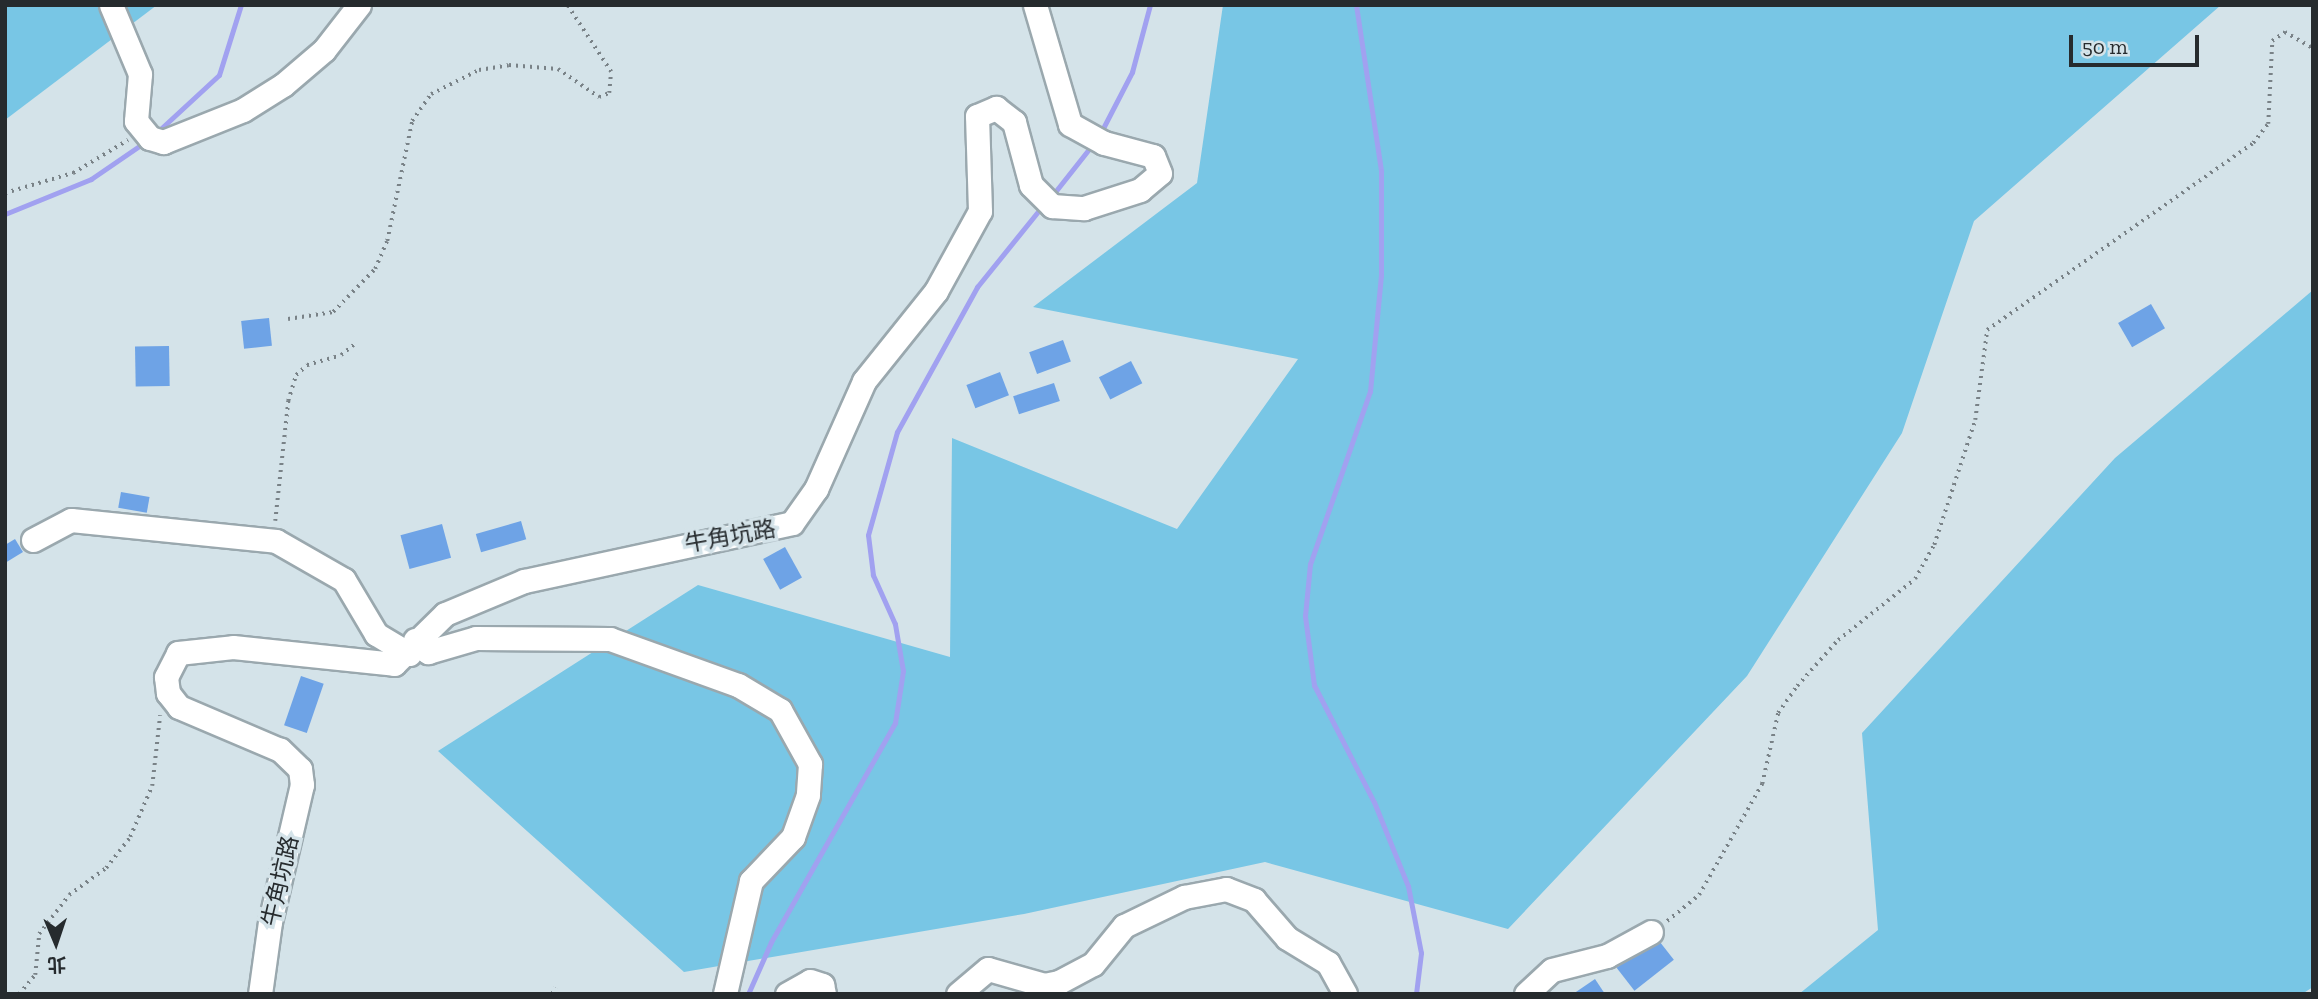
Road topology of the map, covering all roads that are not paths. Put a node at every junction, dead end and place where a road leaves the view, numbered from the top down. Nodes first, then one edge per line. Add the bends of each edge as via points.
1 (111, 5) edge
2 (359, 5) edge
3 (1035, 5) edge
4 (33, 540) dead end
5 (412, 647) junction
6 (1651, 932) road end
7 (260, 994) edge
8 (726, 994) edge
9 (788, 994) edge
10 (824, 994) edge
11 (958, 994) edge
12 (1345, 994) edge
13 (1525, 994) edge

1 - 2 street via 140,74 135,111 142,132 163,142 243,110 308,66
3 - 5 street, 牛角坑路 via 1070,124 1104,143 1153,156 1160,173 1154,182 1084,208 1052,206 1031,185 1014,122 1006,112 986,110 974,127 982,179 980,211 936,291 863,381 816,489 792,523 524,581 445,614
4 - 5 street via 71,520 276,541 344,580 376,635
5 - 7 street, 牛角坑路 via 382,666 191,647 169,665 168,693 179,707 280,750 300,769 302,785 270,922
5 - 8 street via 428,652 476,638 610,639 738,685 780,710 810,764 810,787 793,837 751,881
6 - 13 street via 1607,956 1552,970
9 - 10 street via 810,981 822,985
11 - 12 street via 988,969 1044,985 1059,982 1093,964 1124,926 1184,897 1226,888 1254,900 1287,937 1328,963

